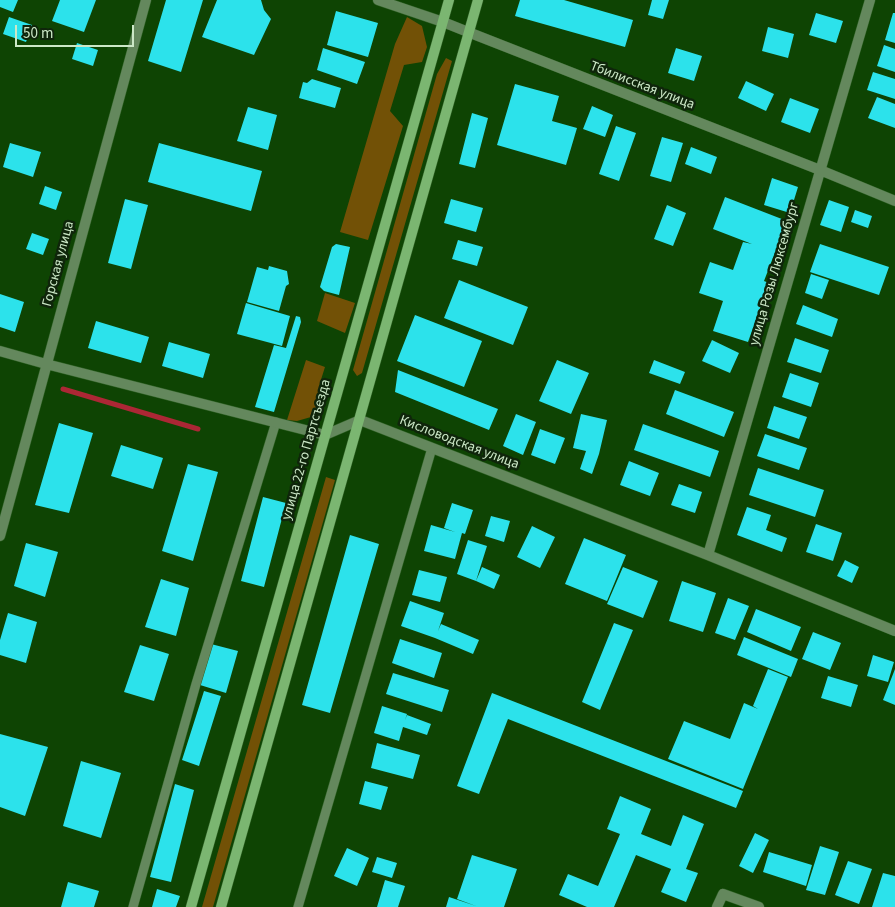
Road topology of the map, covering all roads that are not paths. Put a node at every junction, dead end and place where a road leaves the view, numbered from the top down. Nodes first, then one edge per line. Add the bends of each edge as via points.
1 (146, 0) edge
2 (378, 0) edge
3 (449, 0) edge
4 (478, 0) edge
5 (870, 0) edge
6 (443, 22) junction
7 (468, 32) junction
8 (820, 170) junction
9 (895, 201) edge
10 (0, 351) edge
11 (46, 364) junction
12 (360, 420) junction
13 (276, 422) junction
14 (325, 435) junction
15 (432, 448) junction
16 (0, 536) edge
17 (708, 555) junction
18 (895, 631) edge
19 (134, 907) edge
20 (191, 907) edge
21 (221, 907) edge
22 (298, 907) edge
23 (718, 907) edge
24 (759, 907) edge

1 - 11 street, Горская улица
2 - 6 street, Тбилисская улица
3 - 6 main road, улица 22-го Партсъезда
4 - 7 main road
5 - 8 street, улица Розы Люксембург
6 - 7 street, Тбилисская улица
6 - 14 main road, улица 22-го Партсъезда
7 - 8 street, Тбилисская улица
7 - 12 main road
8 - 9 street, Тбилисская улица
8 - 17 street, улица Розы Люксембург
10 - 11 street
11 - 13 street
11 - 16 street, Горская улица
12 - 14 street
12 - 15 street, Кисловодская улица
12 - 21 main road
13 - 14 street
13 - 19 lane via 196,684
14 - 20 main road, улица 22-го Партсъезда
15 - 17 street, Кисловодская улица
15 - 22 lane
17 - 18 street, Кисловодская улица
23 - 24 street via 723,894

